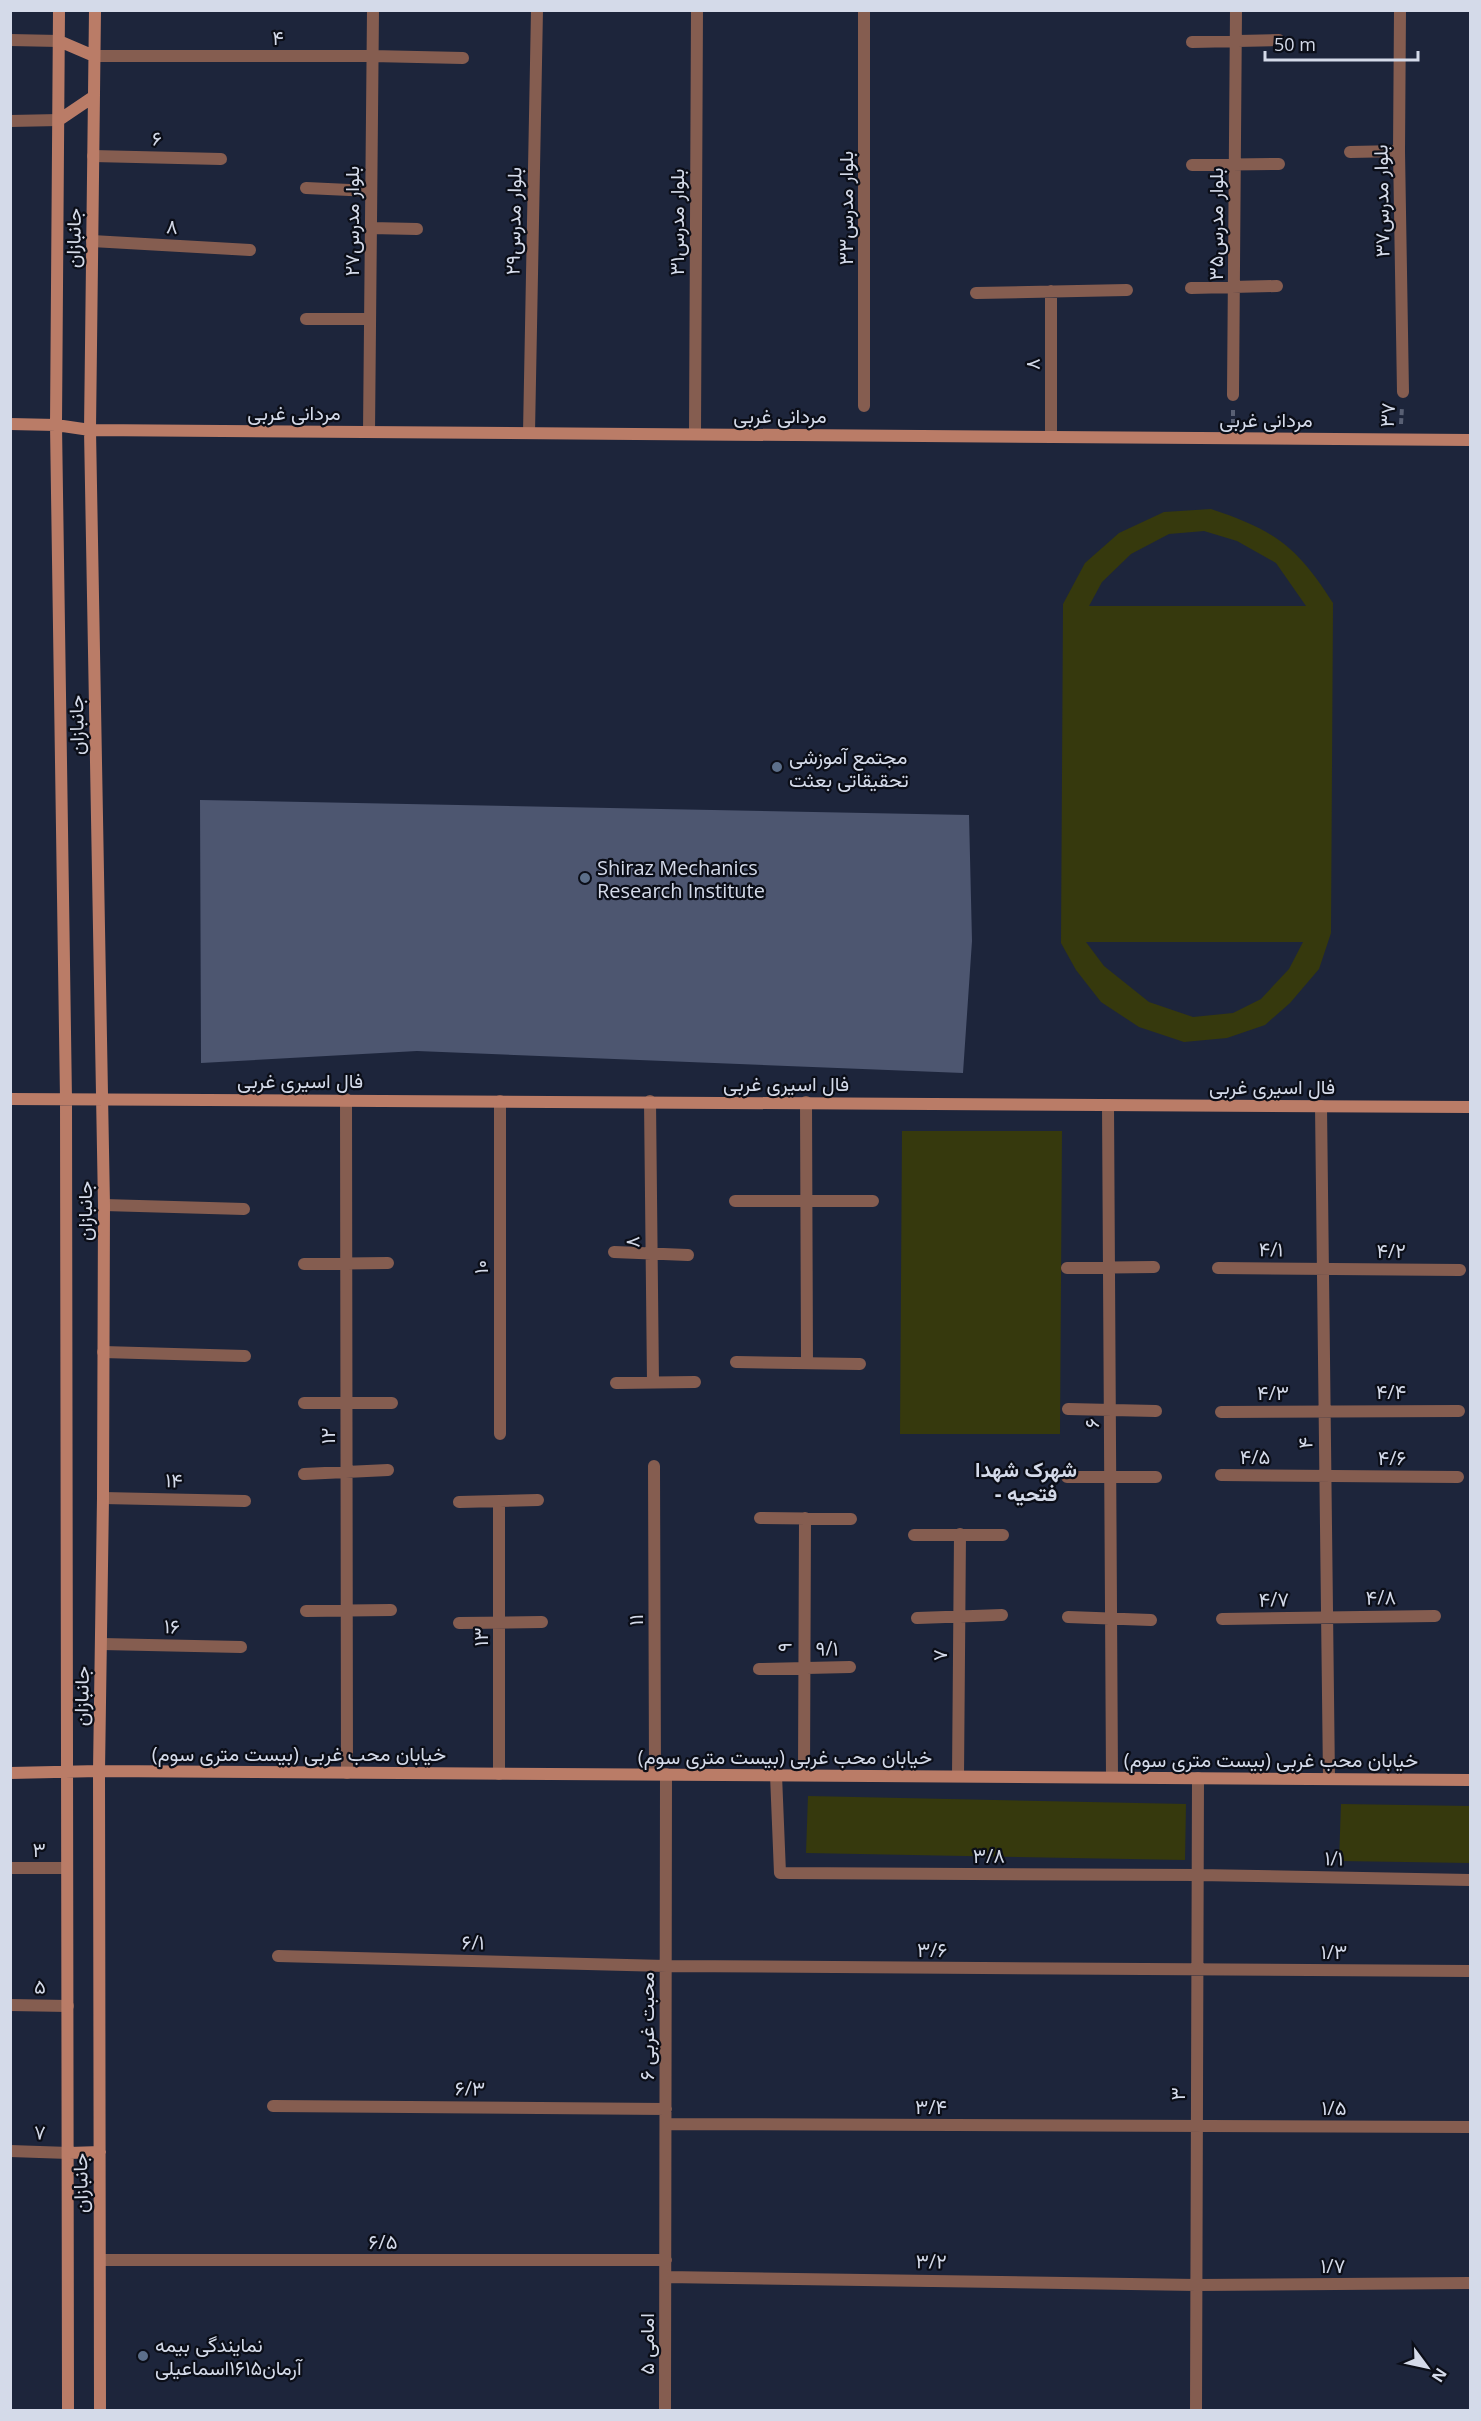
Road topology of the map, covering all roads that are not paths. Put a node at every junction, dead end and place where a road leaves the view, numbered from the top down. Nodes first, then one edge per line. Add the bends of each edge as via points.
1 (59, 10) edge
2 (95, 10) edge
3 (373, 10) edge
4 (537, 10) edge
5 (697, 10) edge
6 (864, 10) edge
7 (1236, 10) edge
8 (1400, 10) edge
9 (10, 40) edge
10 (1279, 40) dead end
11 (59, 41) junction
12 (1236, 41) junction
13 (1192, 42) dead end
14 (94, 56) junction
15 (372, 56) junction
16 (463, 58) dead end
17 (93, 97) junction
18 (59, 120) junction
19 (10, 121) edge
20 (1400, 151) junction
21 (1350, 152) dead end
22 (93, 156) junction
23 (221, 159) dead end
24 (1235, 164) junction
25 (1279, 164) dead end
26 (1192, 165) dead end
27 (306, 188) dead end
28 (371, 191) junction
29 (371, 228) junction
30 (417, 229) dead end
31 (92, 241) junction
32 (250, 250) dead end
33 (1277, 286) dead end
34 (1234, 287) junction
35 (1191, 288) dead end
36 (1127, 290) dead end
37 (1051, 291) junction
38 (976, 292) dead end
39 (306, 319) dead end
40 (370, 319) junction
41 (1403, 392) road end
42 (1233, 395) road end
43 (864, 406) dead end
44 (10, 424) edge
45 (56, 425) junction
46 (90, 430) junction
47 (369, 432) junction
48 (529, 433) junction
49 (695, 434) junction
50 (1052, 437) junction
51 (1470, 440) edge
52 (102, 1098) junction
53 (10, 1099) edge
54 (66, 1099) junction
55 (346, 1099) junction
56 (500, 1101) junction
57 (650, 1101) junction
58 (806, 1102) junction
59 (1108, 1105) junction
60 (1321, 1106) junction
61 (1470, 1107) edge
62 (735, 1201) dead end
63 (806, 1201) junction
64 (873, 1201) dead end
65 (104, 1205) junction
66 (244, 1209) dead end
67 (614, 1252) dead end
68 (652, 1253) junction
69 (688, 1255) dead end
70 (388, 1263) dead end
71 (304, 1264) dead end
72 (346, 1264) junction
73 (1109, 1268) junction
74 (1154, 1268) dead end
75 (1218, 1268) dead end
76 (1067, 1269) dead end
77 (1323, 1269) junction
78 (1460, 1270) dead end
79 (103, 1352) junction
80 (245, 1356) dead end
81 (736, 1362) dead end
82 (807, 1363) junction
83 (860, 1364) dead end
84 (695, 1382) dead end
85 (616, 1383) dead end
86 (654, 1383) junction
87 (303, 1403) dead end
88 (347, 1403) junction
89 (392, 1403) dead end
90 (1068, 1409) dead end
91 (1110, 1410) junction
92 (1156, 1411) dead end
93 (1324, 1411) junction
94 (1459, 1411) dead end
95 (1221, 1412) dead end
96 (500, 1434) dead end
97 (654, 1466) dead end
98 (388, 1470) dead end
99 (346, 1472) junction
100 (304, 1474) dead end
101 (1221, 1475) dead end
102 (1325, 1476) junction
103 (1067, 1477) dead end
104 (1110, 1477) junction
105 (1156, 1477) dead end
106 (1458, 1477) dead end
107 (103, 1498) junction
108 (538, 1500) dead end
109 (245, 1501) dead end
110 (499, 1501) junction
111 (459, 1502) dead end
112 (760, 1518) dead end
113 (805, 1518) junction
114 (851, 1519) dead end
115 (960, 1534) junction
116 (914, 1535) dead end
117 (1003, 1535) dead end
118 (391, 1610) dead end
119 (306, 1611) dead end
120 (347, 1611) junction
121 (1002, 1615) dead end
122 (1435, 1616) dead end
123 (959, 1617) junction
124 (1068, 1617) dead end
125 (1326, 1617) junction
126 (917, 1618) dead end
127 (1111, 1619) junction
128 (1222, 1619) dead end
129 (1151, 1620) dead end
130 (500, 1622) junction
131 (542, 1622) dead end
132 (459, 1623) dead end
133 (102, 1644) junction
134 (241, 1647) dead end
135 (850, 1667) dead end
136 (804, 1668) junction
137 (759, 1669) dead end
138 (99, 1771) junction
139 (10, 1773) edge
140 (66, 1773) junction
141 (347, 1773) junction
142 (499, 1774) junction
143 (661, 1774) junction
144 (776, 1775) junction
145 (804, 1775) junction
146 (958, 1776) junction
147 (1112, 1777) junction
148 (1198, 1778) junction
149 (1329, 1779) junction
150 (1470, 1779) edge
151 (10, 1868) edge
152 (67, 1868) junction
153 (1198, 1875) junction
154 (1470, 1880) edge
155 (278, 1956) dead end
156 (666, 1966) junction
157 (1197, 1971) junction
158 (1470, 1971) edge
159 (10, 2005) edge
160 (68, 2006) junction
161 (273, 2106) dead end
162 (666, 2109) junction
163 (666, 2124) junction
164 (1197, 2126) junction
165 (1470, 2127) edge
166 (10, 2151) edge
167 (69, 2152) junction
168 (100, 2152) junction
169 (101, 2260) junction
170 (666, 2260) junction
171 (666, 2277) junction
172 (1470, 2283) edge
173 (1196, 2285) junction
174 (68, 2410) edge
175 (100, 2410) edge
176 (665, 2410) edge
177 (1196, 2410) edge

1 - 11 street, جانبازان
2 - 14 street, جانبازان
3 - 15 street, بلوار مدرس۲۷
4 - 48 street, ۲۹بلوار مدرس
5 - 49 street, بلوار مدرس۳۱
6 - 43 street, بلوار مدرس۳۳
7 - 12 street, بلوار مدرس۳۵
8 - 20 street, بلوار مدرس۳۷
9 - 11 street
10 - 12 street
11 - 14 street
11 - 18 street, جانبازان
12 - 13 street
12 - 24 street, بلوار مدرس۳۵
14 - 15 street, ۴
14 - 17 street, جانبازان
15 - 16 street, ۴
15 - 28 street, بلوار مدرس۲۷
17 - 18 street
17 - 22 street, جانبازان
18 - 19 street
18 - 45 street, جانبازان
20 - 21 street
20 - 41 street, بلوار مدرس۳۷
22 - 23 street, ۶
22 - 31 street, جانبازان
24 - 25 street
24 - 26 street
24 - 34 street, بلوار مدرس۳۵
27 - 28 street
28 - 29 street, بلوار مدرس۲۷
29 - 30 street
29 - 40 street, بلوار مدرس۲۷
31 - 32 street, ۸
31 - 46 street, جانبازان
33 - 34 street
34 - 35 street
34 - 42 street, بلوار مدرس۳۵
36 - 37 street
37 - 38 street
37 - 50 street, ۸
39 - 40 street
40 - 47 street, بلوار مدرس۲۷
44 - 45 street, مردانی غربی
45 - 46 street, مردانی غربی
45 - 54 street, جانبازان
46 - 47 street, مردانی غربی
46 - 52 street, جانبازان
47 - 48 street, مردانی غربی
48 - 49 street, مردانی غربی
49 - 50 street, مردانی غربی
50 - 51 street, مردانی غربی
52 - 54 street, فال اسیری غربی
52 - 55 street, فال اسیری غربی
52 - 65 street, جانبازان
53 - 54 street, فال اسیری غربی
54 - 140 street, جانبازان
55 - 56 street, فال اسیری غربی
55 - 72 street, ۱۲
56 - 57 street, فال اسیری غربی
56 - 96 street, ۱۰
57 - 58 street, فال اسیری غربی
57 - 68 street, ۸
58 - 59 street, فال اسیری غربی
58 - 63 street
59 - 60 street, فال اسیری غربی
59 - 73 street, ۶
60 - 61 street, فال اسیری غربی
60 - 77 street, ۴
62 - 63 street
63 - 64 street
63 - 82 street
65 - 66 street
65 - 79 street, جانبازان
67 - 68 street
68 - 69 street
68 - 86 street, ۸
70 - 72 street
71 - 72 street
72 - 88 street, ۱۲
73 - 74 street
73 - 76 street
73 - 91 street, ۶
75 - 77 street, ۴/۱
77 - 78 street, ۴/۲
77 - 93 street, ۴
79 - 80 street
79 - 107 street, جانبازان
81 - 82 street
82 - 83 street
84 - 86 street
85 - 86 street
87 - 88 street
88 - 89 street
88 - 99 street, ۱۲
90 - 91 street
91 - 92 street
91 - 104 street, ۶
93 - 94 street, ۴/۴
93 - 95 street, ۴/۳
93 - 102 street, ۴
97 - 143 street, ۱۱
98 - 99 street
99 - 100 street
99 - 120 street, ۱۲
101 - 102 street, ۴/۵
102 - 106 street, ۴/۶
102 - 125 street, ۴
103 - 104 street
104 - 105 street
104 - 127 street, ۶
107 - 109 street, ۱۴
107 - 133 street, جانبازان
108 - 110 street
110 - 111 street
110 - 130 street, ۱۳
112 - 113 street
113 - 114 street
113 - 136 street, ۹
115 - 116 street
115 - 117 street
115 - 123 street, ۷
118 - 120 street
119 - 120 street
120 - 141 street, ۱۲
121 - 123 street
122 - 125 street, ۴/۸
123 - 126 street
123 - 146 street, ۷
124 - 127 street
125 - 128 street, ۴/۷
125 - 149 street, ۴
127 - 129 street
127 - 147 street, ۶
130 - 131 street
130 - 132 street
130 - 142 street, ۱۳
133 - 134 street, ۱۶
133 - 138 street, جانبازان
135 - 136 street, ۹/۱
136 - 137 street, ۹/۱
136 - 145 street, ۹
138 - 140 street, خیابان محب غربی (بیست متری سوم)
138 - 141 street, خیابان محب غربی (بیست متری سوم)
138 - 168 street, جانبازان
139 - 140 street, خیابان محب غربی (بیست متری سوم)
140 - 152 street, جانبازان
141 - 142 street, خیابان محب غربی (بیست متری سوم)
142 - 143 street, خیابان محب غربی (بیست متری سوم)
143 - 144 street, خیابان محب غربی (بیست متری سوم)
143 - 156 street, محبت غربی ۶
144 - 145 street, خیابان محب غربی (بیست متری سوم)
144 - 153 street, ۳/۸ via 780,1873
145 - 146 street, خیابان محب غربی (بیست متری سوم)
146 - 147 street, خیابان محب غربی (بیست متری سوم)
147 - 148 street, خیابان محب غربی (بیست متری سوم)
148 - 149 street, خیابان محب غربی (بیست متری سوم)
148 - 153 street, ۳
149 - 150 street, خیابان محب غربی (بیست متری سوم)
151 - 152 street, ۳
152 - 160 street, جانبازان
153 - 154 street, ۱/۱
153 - 157 street, ۳
155 - 156 street, ۶/۱
156 - 157 street, ۳/۶
156 - 162 street, محبت غربی ۶
157 - 158 street, ۱/۳
157 - 164 street, ۳
159 - 160 street, ۵
160 - 167 street, جانبازان
161 - 162 street, ۶/۳
162 - 163 street, محبت غربی ۶
163 - 164 street, ۳/۴
163 - 170 street, محبت غربی ۶
164 - 165 street, ۱/۵
164 - 173 street, ۳
166 - 167 street, ۷
167 - 168 street
167 - 174 street, جانبازان
168 - 169 street, جانبازان
169 - 170 street, ۶/۵
169 - 175 street, جانبازان
170 - 171 street, محبت غربی ۶
171 - 173 street, ۳/۲
171 - 176 street, امامی ۵
172 - 173 street, ۱/۷
173 - 177 street, ۳

